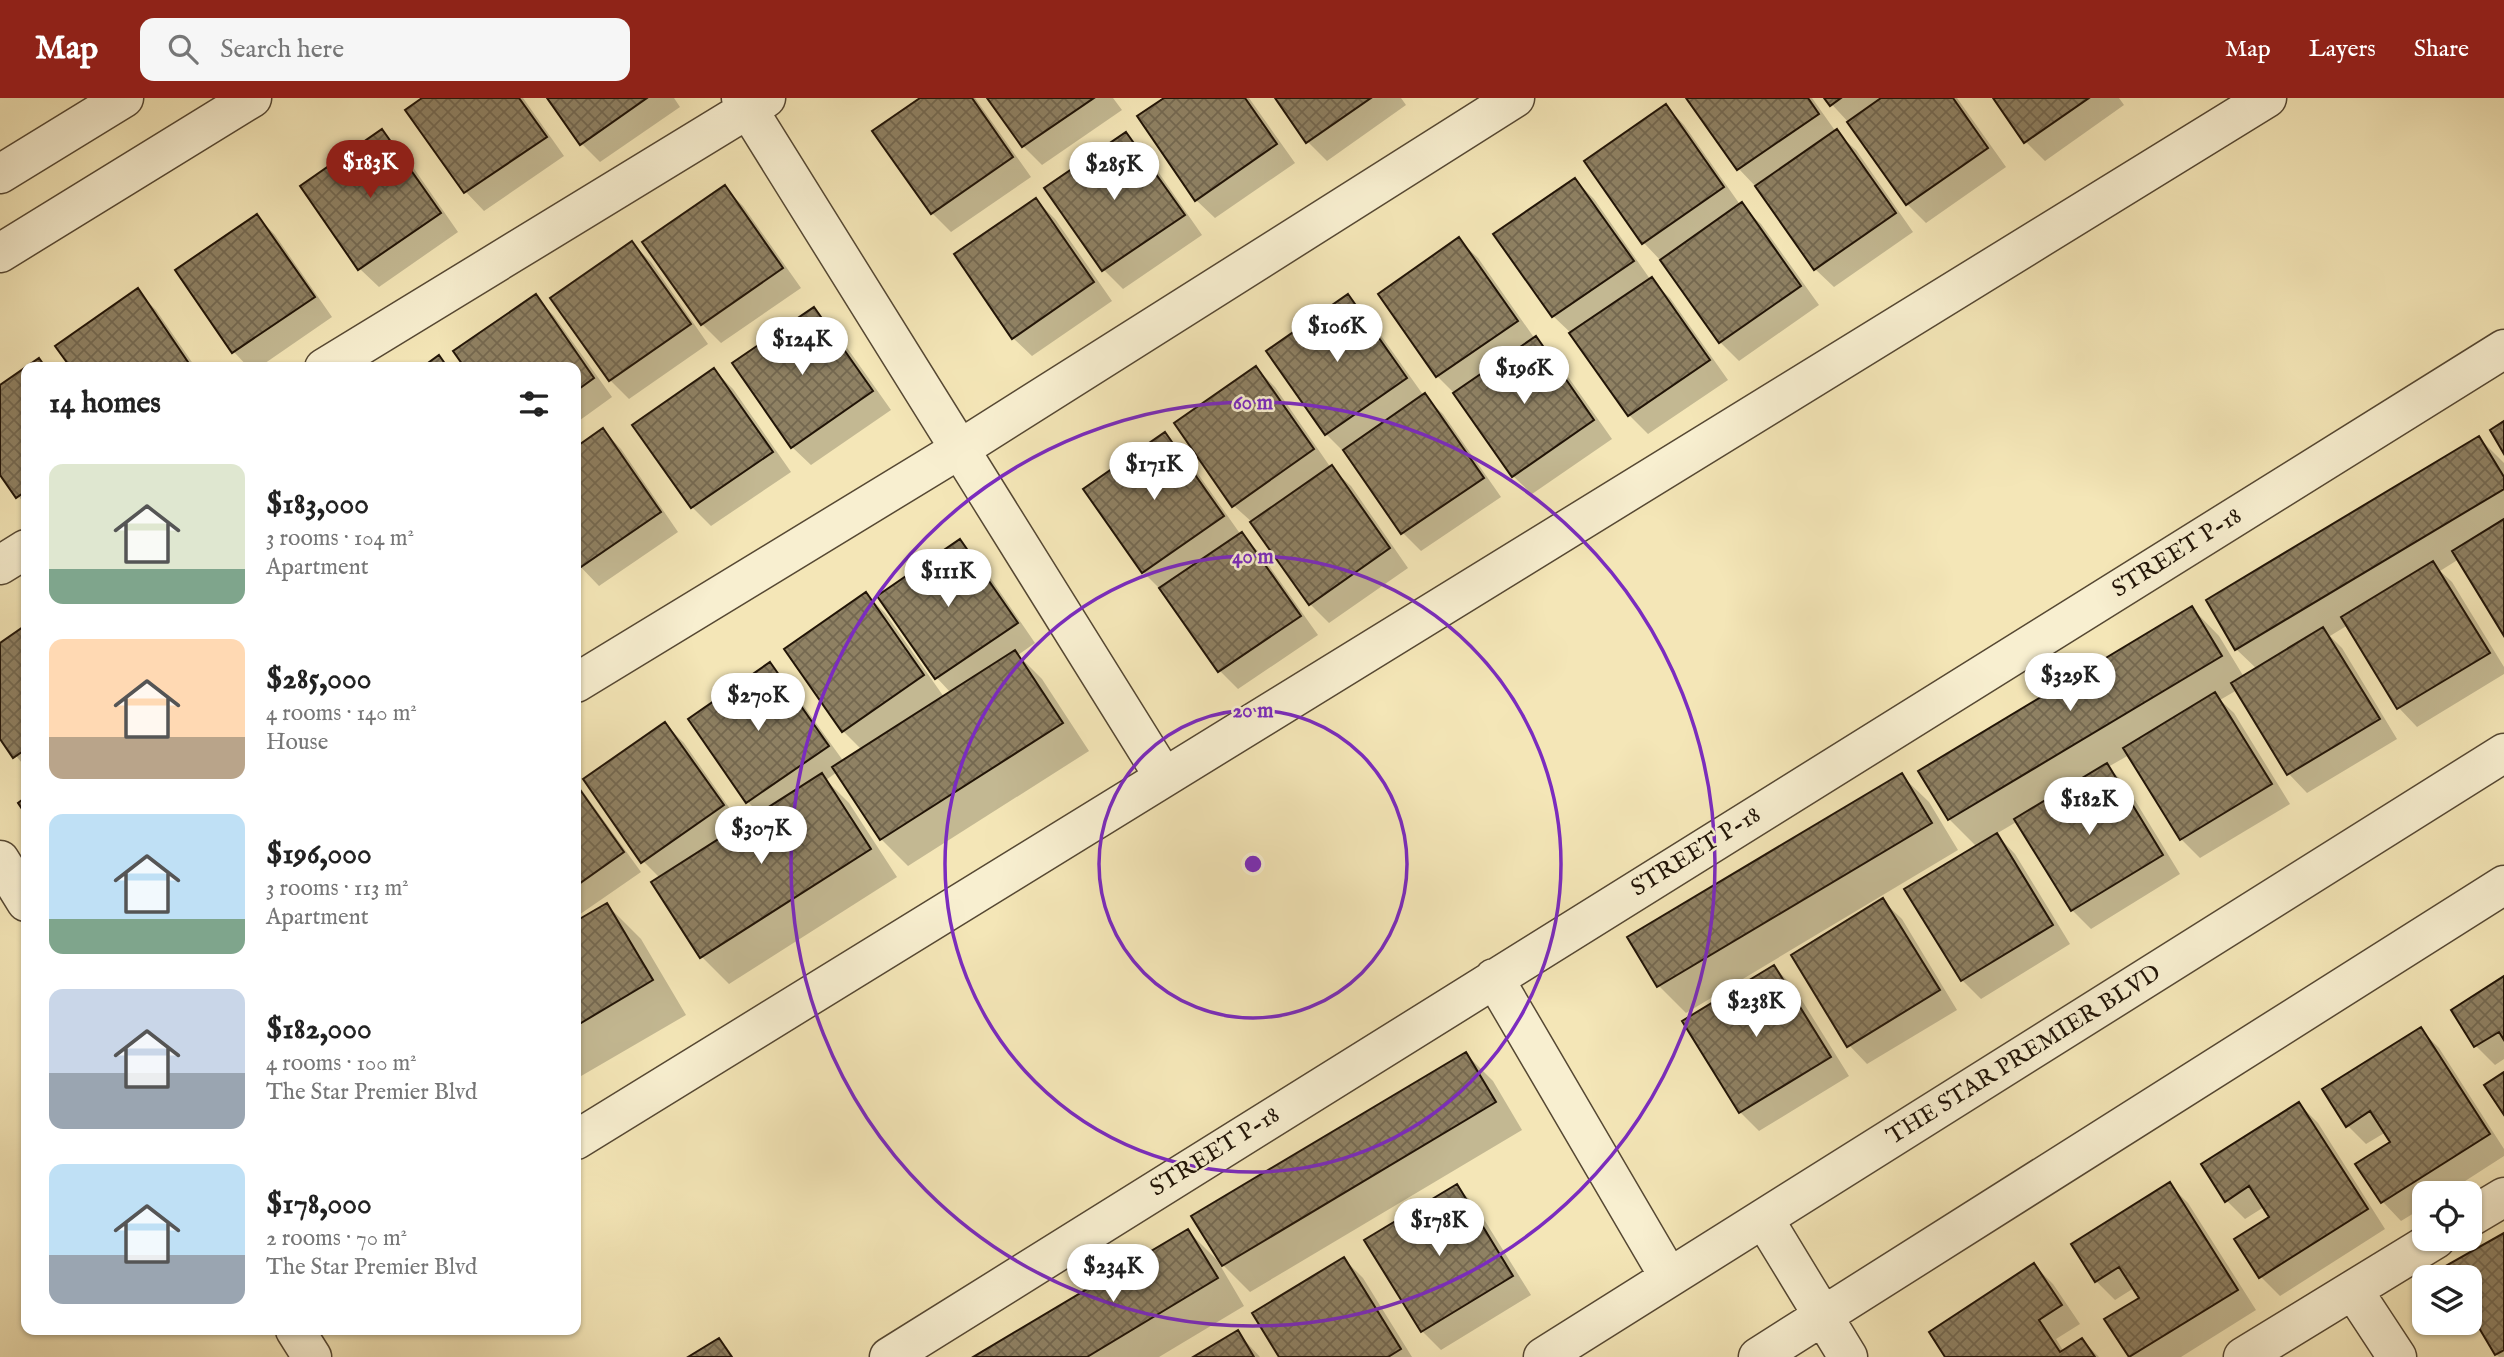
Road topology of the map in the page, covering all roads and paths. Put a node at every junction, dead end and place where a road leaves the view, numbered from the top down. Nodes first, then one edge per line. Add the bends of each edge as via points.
1 (124, 98) edge
2 (252, 98) edge
3 (1515, 98) edge
4 (2267, 98) edge
5 (752, 102) edge
6 (0, 174) edge
7 (0, 253) edge
8 (2504, 349) edge
9 (334, 362) edge
10 (960, 449) junction
11 (21, 552) edge
12 (0, 565) edge
13 (581, 680) edge
14 (2504, 753) edge
15 (1164, 777) junction
16 (0, 860) edge
17 (2504, 885) edge
18 (21, 894) edge
19 (1494, 978) junction
20 (581, 1137) edge
21 (2504, 1197) edge
22 (2482, 1211) edge
23 (1764, 1219) junction
24 (2416, 1251) edge
25 (1669, 1277) junction
26 (2353, 1290) junction
27 (1823, 1316) junction
28 (298, 1335) edge
29 (1565, 1351) edge
30 (312, 1357) edge
31 (889, 1357) edge
32 (1758, 1357) edge
33 (1848, 1357) edge
34 (2243, 1357) edge
35 (2397, 1357) edge

1 - 6 street
2 - 7 street
3 - 10 street
4 - 15 street
5 - 9 street
5 - 10 street
8 - 19 street, STREET P-18
10 - 13 street
10 - 15 street
11 - 12 street
14 - 23 street, THE STAR PREMIER BLVD
15 - 20 street
16 - 18 street
17 - 27 street
19 - 25 street
19 - 31 street, STREET P-18
21 - 22 street
23 - 25 street, THE STAR PREMIER BLVD
23 - 27 street
24 - 26 street
25 - 29 street, THE STAR PREMIER BLVD
26 - 34 street
26 - 35 street
27 - 32 street
27 - 33 street
28 - 30 street

